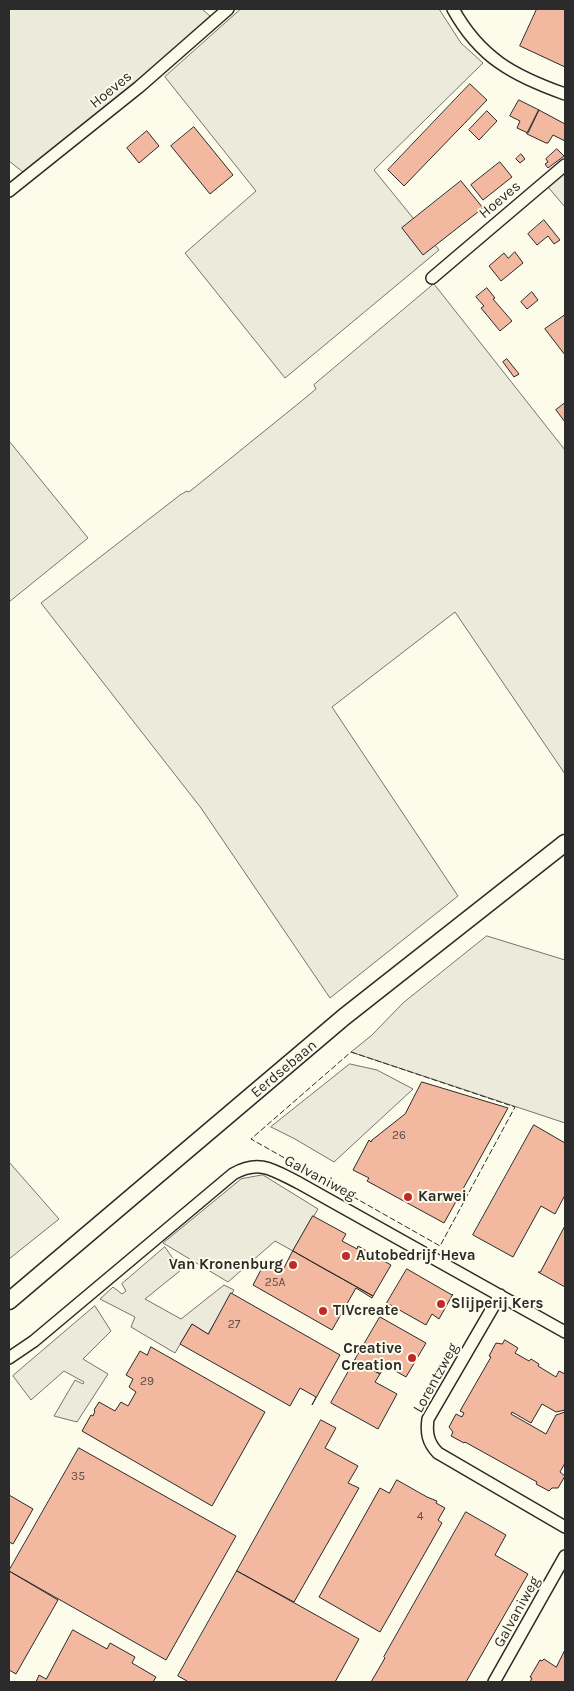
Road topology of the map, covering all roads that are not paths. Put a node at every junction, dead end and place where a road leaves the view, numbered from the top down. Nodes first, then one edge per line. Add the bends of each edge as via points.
1 (228, 9) edge
2 (453, 9) edge
3 (565, 94) edge
4 (565, 165) edge
5 (9, 191) edge
6 (432, 278) dead end
7 (565, 842) edge
8 (500, 1295) junction
9 (9, 1301) edge
10 (565, 1332) edge
11 (9, 1358) edge
12 (565, 1527) edge
13 (565, 1556) edge
14 (494, 1682) edge

1 - 5 street, Hoeves via 139,88
2 - 3 street via 470,36 491,57 515,74
4 - 6 street, Hoeves
7 - 9 main road, Eerdsebaan via 344,1017
8 - 10 street, Galvaniweg
8 - 11 street, Galvaniweg via 299,1183 268,1167 256,1166 233,1174 34,1341
8 - 12 street, Lorentzweg via 428,1419 428,1438 438,1452
13 - 14 street, Galvaniweg

